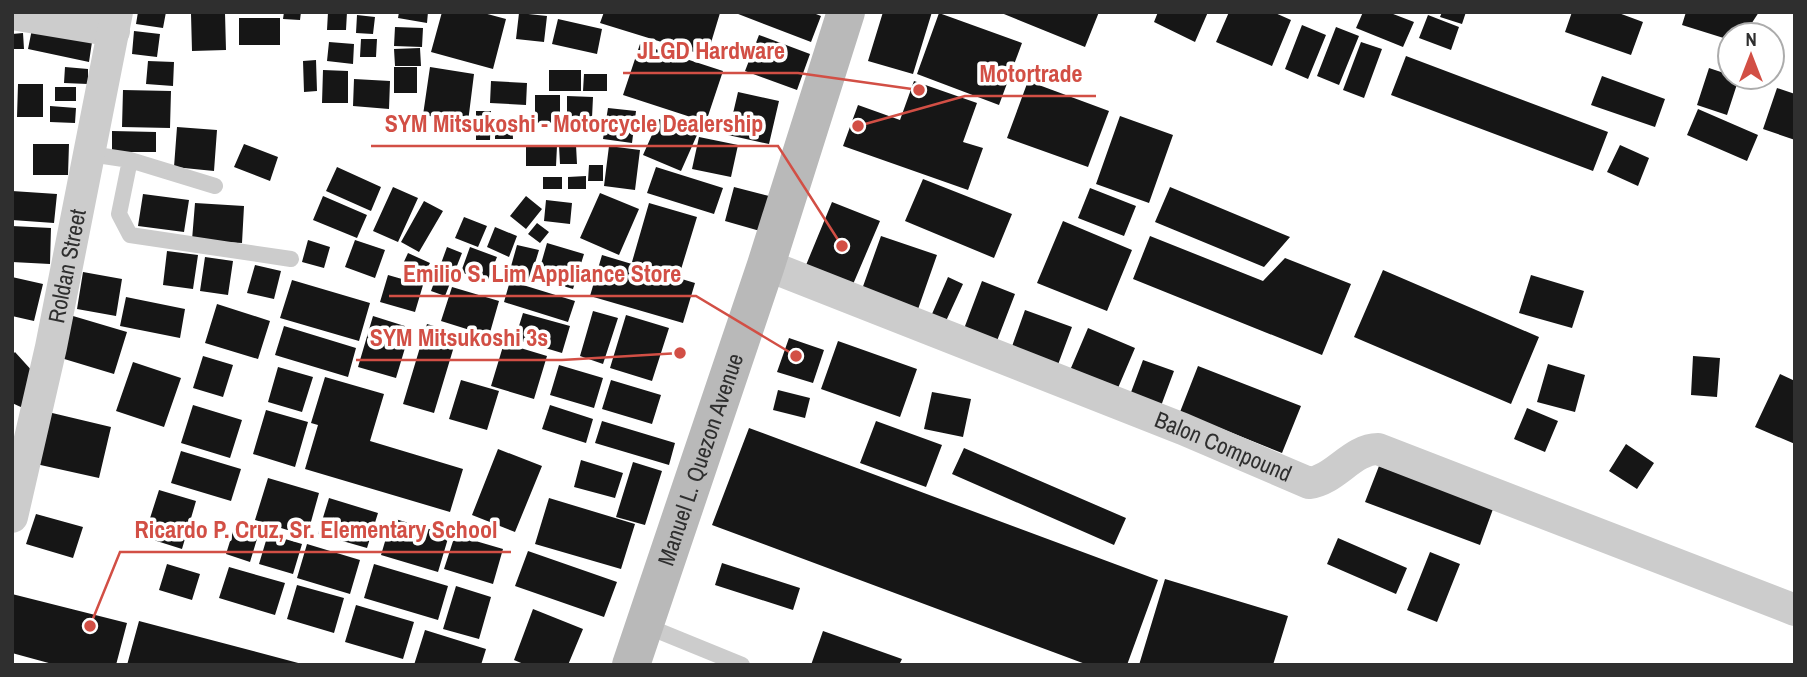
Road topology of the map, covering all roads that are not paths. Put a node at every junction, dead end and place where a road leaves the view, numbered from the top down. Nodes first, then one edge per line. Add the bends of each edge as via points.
1 (846, 12) edge
2 (12, 14) edge
3 (116, 22) edge
4 (90, 154) junction
5 (130, 160) junction
6 (215, 186) dead end
7 (291, 259) dead end
8 (766, 265) junction
9 (12, 517) edge
10 (1795, 610) edge
11 (645, 625) junction
12 (631, 665) edge
13 (742, 665) edge

1 - 8 main road, Manuel L. Quezon Avenue
2 - 3 street
3 - 4 street, Roldan Street
4 - 5 lane
4 - 9 street, Roldan Street
5 - 6 lane
5 - 7 lane via 119,215 130,235
8 - 10 street, Balon Compound via 1309,483 1368,449 1378,449
8 - 11 main road, Manuel L. Quezon Avenue
11 - 12 main road, Manuel L. Quezon Avenue
11 - 13 lane

